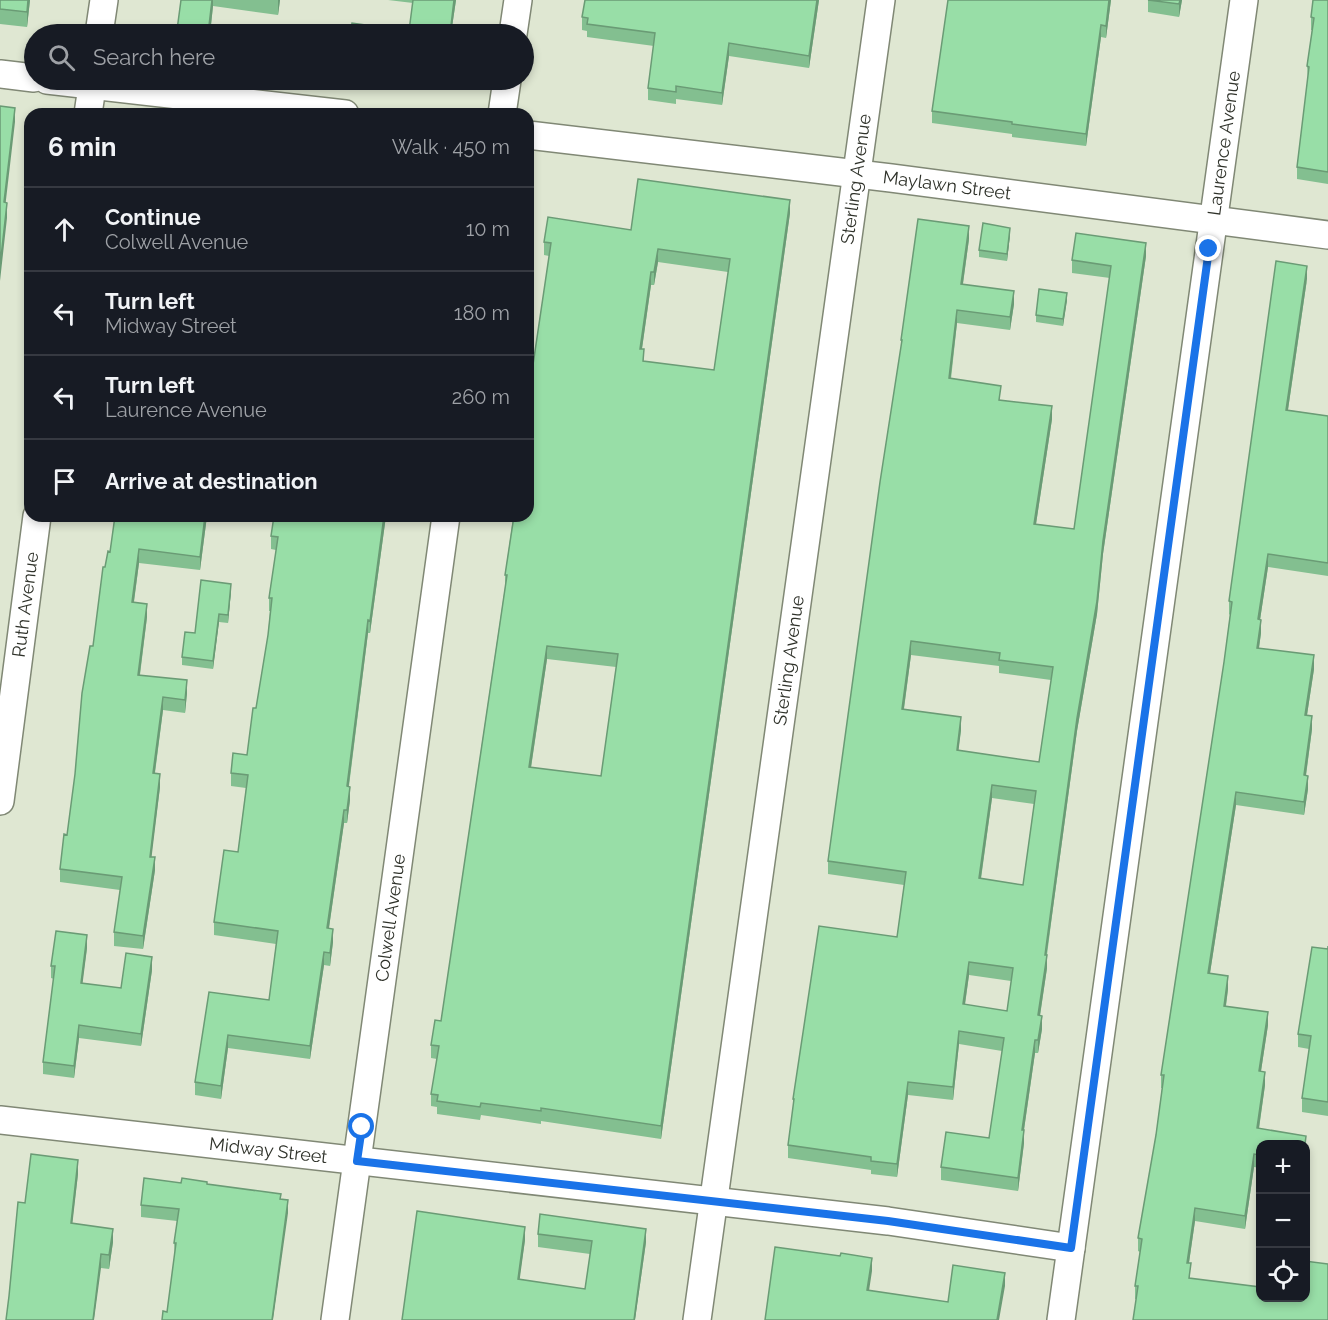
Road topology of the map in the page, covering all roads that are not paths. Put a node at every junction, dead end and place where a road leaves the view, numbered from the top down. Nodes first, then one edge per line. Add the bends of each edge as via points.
1 (104, 0) edge
2 (518, 0) edge
3 (881, 0) edge
4 (1244, 0) edge
5 (100, 24) edge
6 (514, 24) edge
7 (0, 74) edge
8 (24, 77) edge
9 (92, 90) edge
10 (156, 90) edge
11 (506, 90) edge
12 (89, 108) edge
13 (298, 108) edge
14 (503, 108) edge
15 (534, 136) edge
16 (856, 173) junction
17 (1213, 219) junction
18 (1328, 235) edge
19 (36, 522) edge
20 (445, 522) edge
21 (0, 801) edge
22 (0, 1119) edge
23 (357, 1161) junction
24 (714, 1202) junction
25 (1071, 1248) junction
26 (334, 1320) edge
27 (698, 1320) edge
28 (1061, 1320) edge

1 - 5 street
2 - 6 street
3 - 16 street, Sterling Avenue
4 - 17 street, Laurence Avenue
7 - 8 street
9 - 12 street
10 - 13 street
11 - 14 street
15 - 16 street, Maylawn Street
16 - 17 street, Maylawn Street
16 - 24 street, Sterling Avenue
17 - 18 street, Maylawn Street
17 - 25 street, Laurence Avenue
19 - 21 street, Ruth Avenue
20 - 23 street, Colwell Avenue
22 - 23 street, Midway Street
23 - 24 street, Midway Street
23 - 26 street, Colwell Avenue
24 - 25 street, Midway Street via 888,1221
24 - 27 street, Sterling Avenue
25 - 28 street, Laurence Avenue

